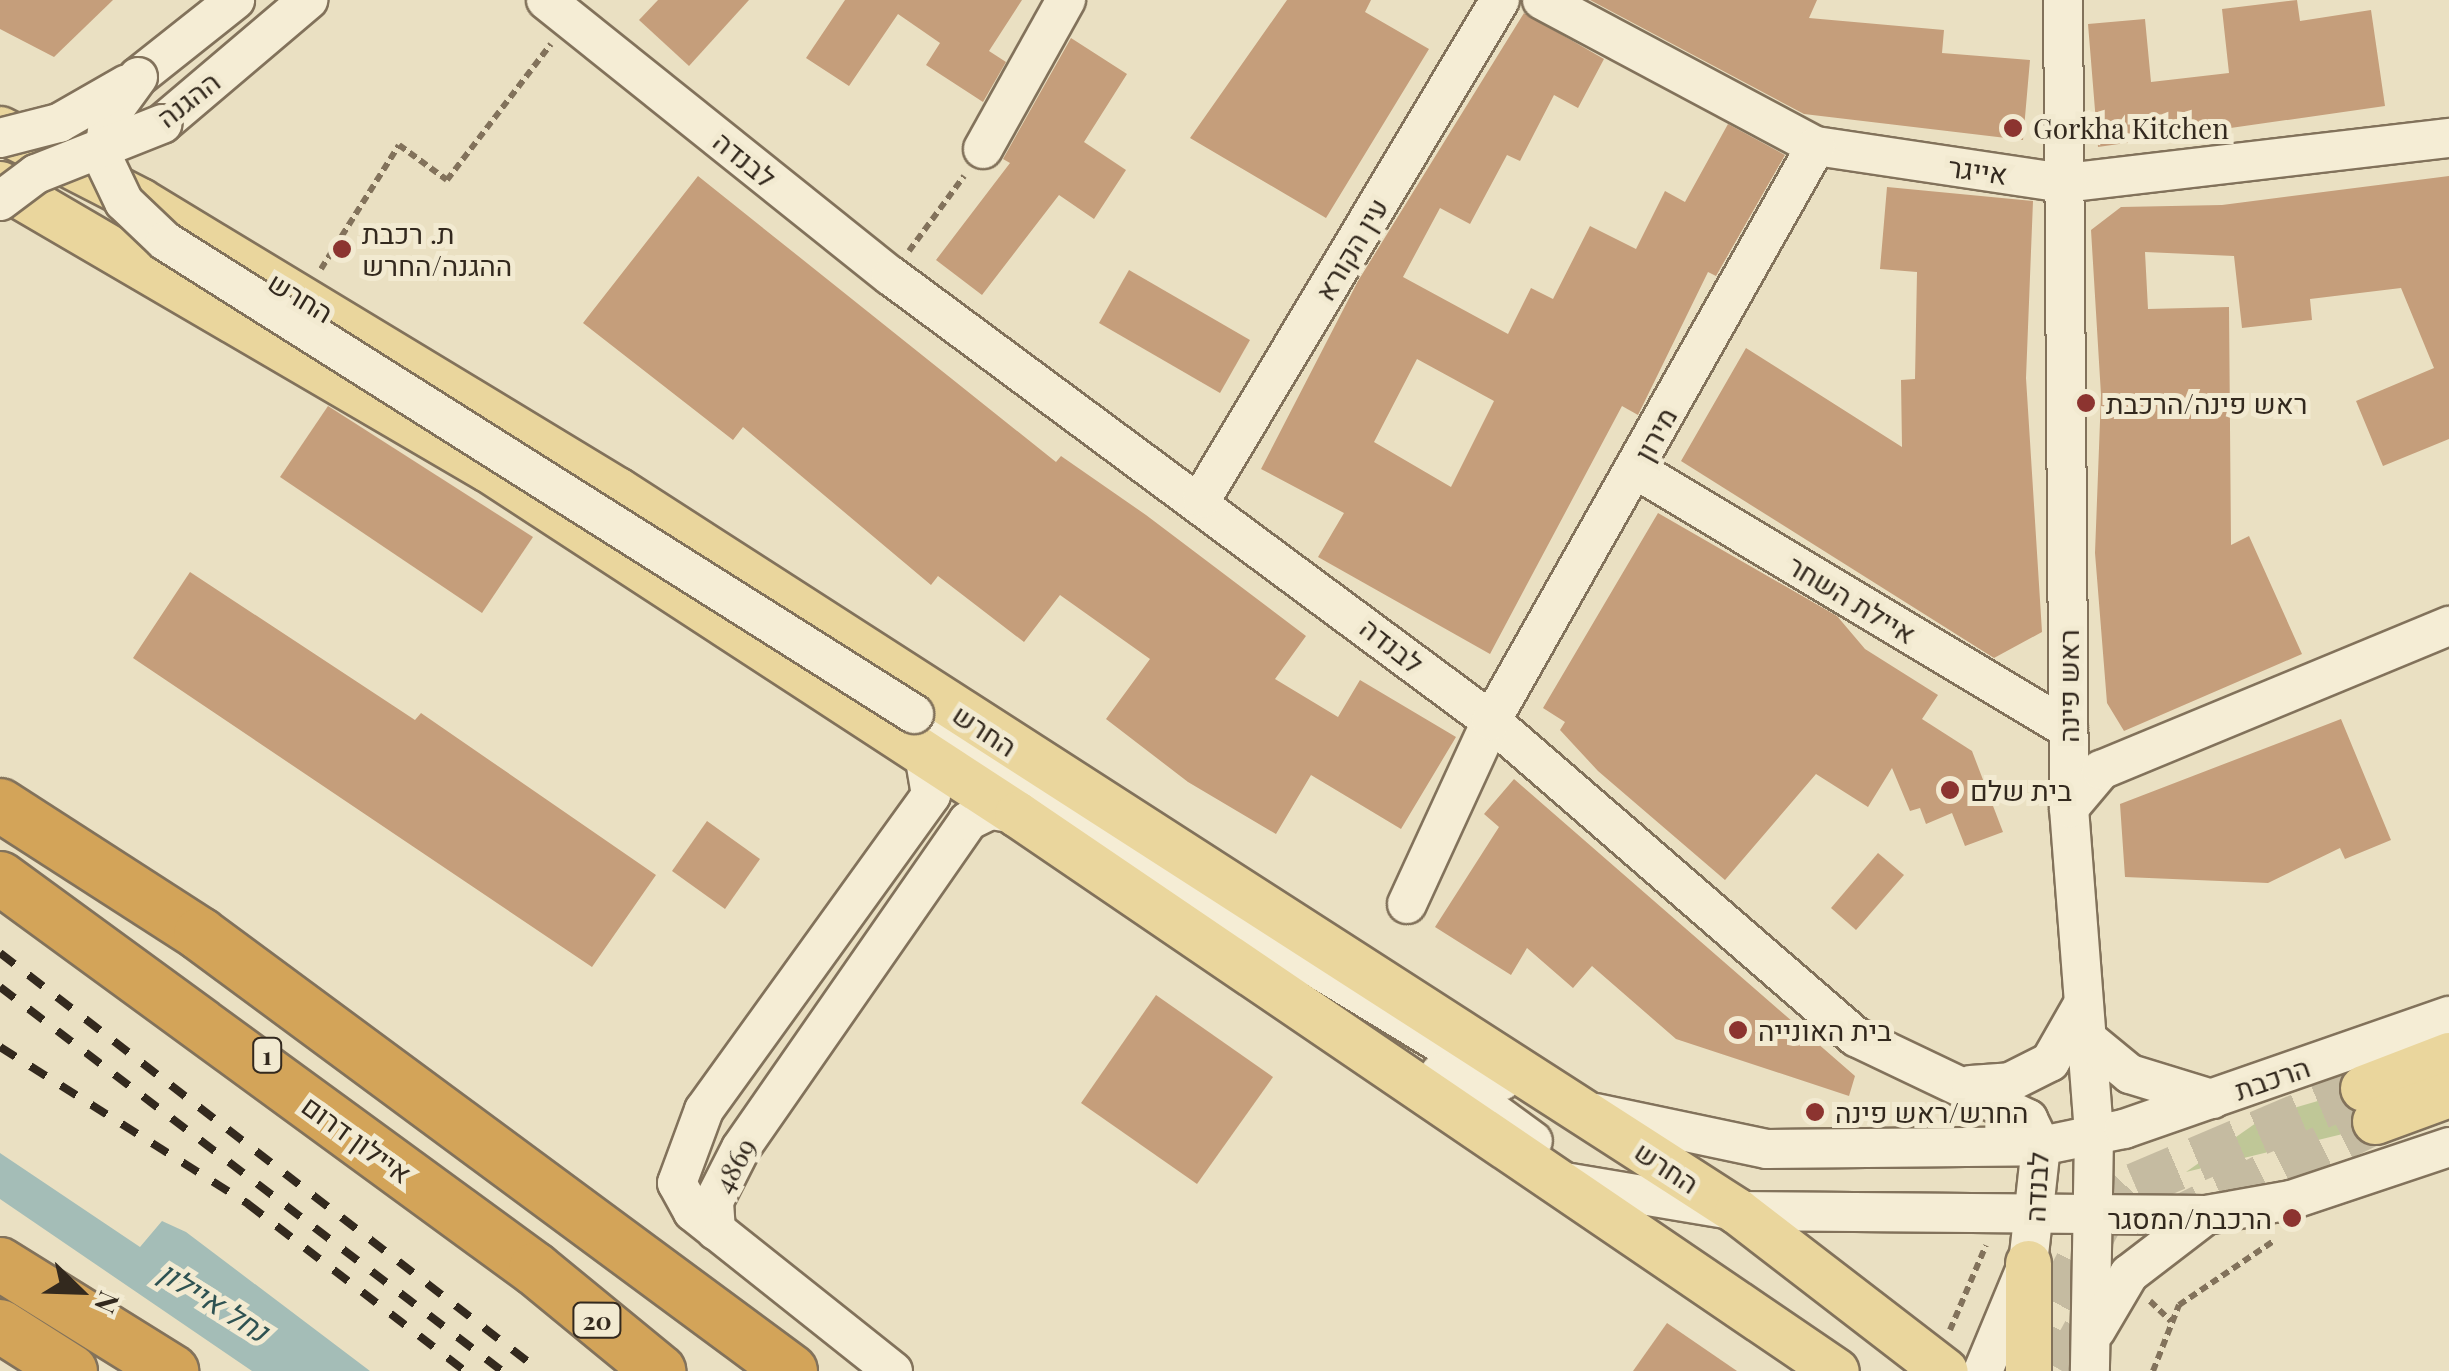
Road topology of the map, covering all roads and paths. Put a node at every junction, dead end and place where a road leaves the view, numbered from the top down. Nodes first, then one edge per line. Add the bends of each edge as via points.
1 (193, 0) edge
2 (235, 0) edge
3 (308, 0) edge
4 (1066, 0) edge
5 (1500, 0) edge
6 (1542, 0) edge
7 (2063, 0) edge
8 (544, 16) edge
9 (125, 71) junction
10 (0, 129) edge
11 (0, 138) edge
12 (2449, 138) edge
13 (1816, 146) junction
14 (983, 150) joint
15 (0, 156) edge
16 (2065, 183) junction
17 (0, 184) edge
18 (0, 201) edge
19 (891, 276) junction
20 (303, 298) junction
21 (1635, 469) junction
22 (1202, 498) junction
23 (2449, 626) edge
24 (1490, 721) junction
25 (2068, 729) junction
26 (919, 734) junction
27 (0, 805) edge
28 (2069, 808) junction
29 (1036, 811) junction
30 (0, 842) edge
31 (0, 878) edge
32 (1408, 904) dead end
33 (2449, 1016) edge
34 (2084, 1021) junction
35 (2449, 1055) edge
36 (1964, 1085) junction
37 (2449, 1094) edge
38 (2212, 1100) junction
39 (1577, 1108) junction
40 (2094, 1136) junction
41 (2041, 1146) junction
42 (2449, 1147) edge
43 (1542, 1178) junction
44 (1596, 1188) junction
45 (1737, 1211) junction
46 (2037, 1214) junction
47 (2095, 1214) junction
48 (2206, 1215) junction
49 (1988, 1216) junction
50 (716, 1231) junction
51 (2284, 1231) dead end
52 (2028, 1262) junction
53 (0, 1264) edge
54 (535, 1269) junction
55 (1686, 1273) junction
56 (7, 1330) edge
57 (2091, 1354) edge
58 (1940, 1367) edge
59 (58, 1371) edge
60 (71, 1371) edge
61 (172, 1371) edge
62 (659, 1371) edge
63 (791, 1371) edge
64 (893, 1371) edge
65 (1836, 1371) edge
66 (1983, 1371) edge
67 (2028, 1371) edge
68 (2153, 1371) edge

1 - 9 street
2 - 9 street
3 - 18 street, ההגנה, bridge via 162,124 36,174
4 - 14 street
5 - 22 street, עין הקורא
6 - 13 street, אייגר
7 - 16 street, ראש פינה
8 - 19 street, לבנדה
8 - 20 path via 553,42 447,180 399,145
9 - 11 street, bridge via 59,123
9 - 15 street, bridge
9 - 26 street, bridge via 103,158 124,202 166,241
10 - 20 main road, החרש
12 - 16 street, אייגר
13 - 16 street, אייגר
13 - 21 street, מירון
14 - 19 path
16 - 25 street, ראש פינה
17 - 26 main road, החרש via 488,469
19 - 22 street, לבנדה
20 - 39 main road, החרש
21 - 24 street, מירון
21 - 25 street, איילת השחר
22 - 24 street, לבנדה
23 - 28 street via 2101,770
24 - 32 street, מירון
24 - 36 street, לבנדה via 1856,1037
25 - 28 street, ראש פינה
26 - 29 main road, החרש
26 - 50 street, 4869 via 932,796 688,1141 682,1198
27 - 63 highway via 200,934
28 - 34 street, ראש פינה
29 - 39 street, הרכבת via 1438,1047
29 - 43 main road, החרש
29 - 44 street
29 - 50 street, 4869 via 991,810 968,821 741,1148 714,1201
30 - 54 highway, 1
31 - 54 highway, איילון דרום / 20
33 - 38 street, הרכבת
34 - 36 street via 2050,1062 2010,1082
34 - 38 street via 2130,1074
34 - 40 street, ראש פינה
35 - 37 main road via 2369,1105
36 - 41 street, לבנדה via 2014,1106
38 - 40 street, הרכבת
39 - 41 street, הרכבת via 1767,1149
39 - 45 main road, החרש
40 - 41 street, הרכבת
40 - 47 street, ראש פינה
41 - 46 street, לבנדה
42 - 48 street via 2291,1200
43 - 44 street
43 - 55 main road, החרש
44 - 45 street
44 - 55 street
45 - 49 street
45 - 58 main road, החרש
46 - 47 street
46 - 49 street
46 - 52 street, לבנדה
47 - 48 street
47 - 57 street, ראש פינה
48 - 57 street via 2130,1274
49 - 58 path via 1979,1270
50 - 64 street
51 - 68 path via 2179,1305
52 - 66 street, לבנדה
52 - 67 main road
53 - 61 highway
54 - 62 highway, איילון דרום / 20
55 - 65 main road, החרש
56 - 59 highway
56 - 60 highway

